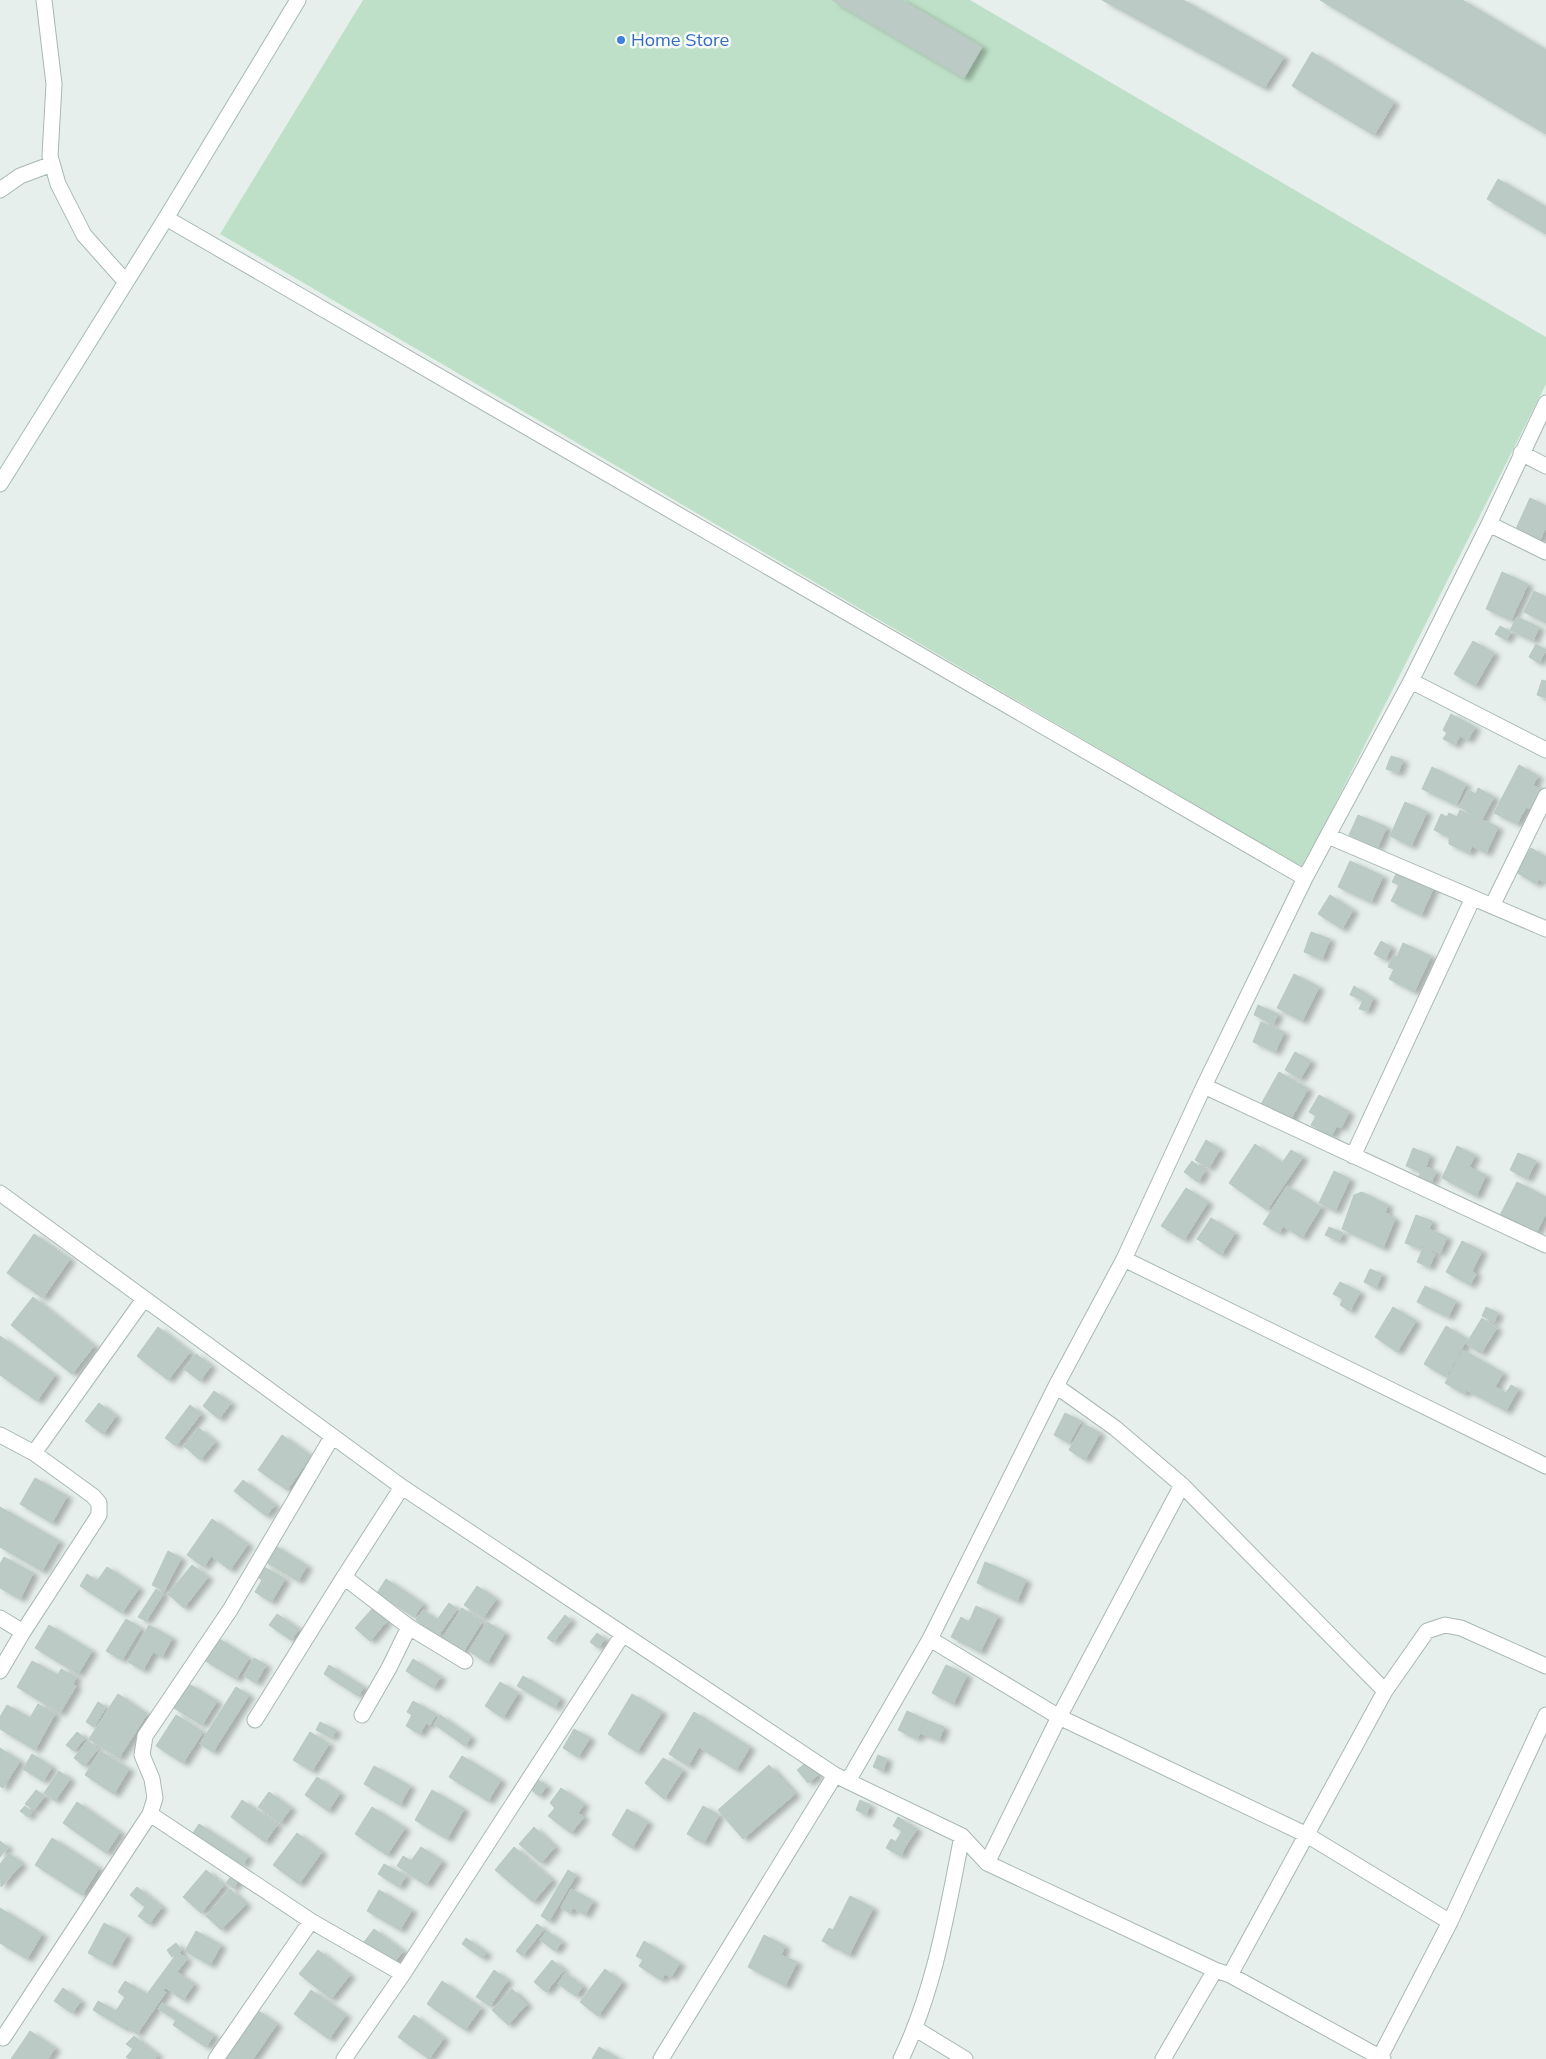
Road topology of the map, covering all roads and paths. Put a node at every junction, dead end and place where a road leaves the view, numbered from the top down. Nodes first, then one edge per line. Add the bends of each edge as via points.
1 (44, 0) edge
2 (298, 0) edge
3 (52, 164) junction
4 (0, 190) edge
5 (166, 218) junction
6 (125, 281) junction
7 (1546, 403) edge
8 (1522, 453) junction
9 (1546, 466) edge
10 (0, 484) edge
11 (1490, 524) junction
12 (1546, 552) edge
13 (1411, 681) junction
14 (1546, 750) edge
15 (1546, 796) edge
16 (1328, 836) junction
17 (1305, 878) junction
18 (1473, 898) junction
19 (1492, 906) junction
20 (1546, 929) edge
21 (1204, 1086) junction
22 (1352, 1156) junction
23 (0, 1193) edge
24 (1546, 1245) edge
25 (1124, 1259) junction
26 (144, 1299) junction
27 (1056, 1386) junction
28 (0, 1435) edge
29 (332, 1438) junction
30 (34, 1453) junction
31 (1546, 1466) edge
32 (1182, 1485) junction
33 (402, 1487) junction
34 (344, 1577) junction
35 (0, 1618) edge
36 (409, 1627) junction
37 (22, 1632) junction
38 (623, 1634) junction
39 (930, 1639) junction
40 (465, 1661) dead end
41 (1546, 1666) edge
42 (0, 1671) edge
43 (1385, 1691) junction
44 (362, 1715) dead end
45 (1546, 1715) edge
46 (1059, 1717) junction
47 (255, 1720) dead end
48 (841, 1778) junction
49 (150, 1814) junction
50 (1307, 1835) junction
51 (962, 1836) junction
52 (987, 1864) junction
53 (311, 1921) junction
54 (1450, 1922) junction
55 (1215, 1970) junction
56 (403, 1974) junction
57 (1230, 1975) junction
58 (916, 2029) junction
59 (3, 2038) dead end
60 (1382, 2058) edge
61 (216, 2059) edge
62 (344, 2059) edge
63 (661, 2059) edge
64 (901, 2059) edge
65 (965, 2059) edge
66 (1163, 2059) edge

1 - 3 street via 54,84
2 - 5 street
3 - 4 street via 20,176
3 - 6 street via 58,184 84,236
5 - 6 street
5 - 17 street
6 - 10 street
7 - 8 street
8 - 9 street
8 - 11 street
11 - 12 street
11 - 13 street
13 - 14 street
13 - 16 street
15 - 19 street
16 - 17 street
16 - 18 street
17 - 21 street
18 - 19 street
18 - 22 street
19 - 20 street
21 - 22 street
21 - 25 street
22 - 24 street
23 - 26 street
25 - 27 street
25 - 31 street
26 - 29 street
26 - 30 street
27 - 32 street via 1115,1428
27 - 39 street
28 - 30 street
29 - 33 street
29 - 49 street via 230,1610 145,1736 142,1755 152,1779 155,1798
30 - 37 street via 93,1496 99,1503 99,1515
32 - 43 street
32 - 46 street
33 - 34 street
33 - 38 street
34 - 36 street
34 - 47 street
35 - 37 street
36 - 40 street
36 - 44 street
37 - 42 street
38 - 48 street
38 - 56 street
39 - 46 street
39 - 48 street
41 - 43 street via 1461,1628 1444,1625 1427,1631
43 - 50 street
45 - 54 street
46 - 50 street
46 - 52 street
48 - 51 street
48 - 63 street
49 - 53 street
49 - 59 street
50 - 54 street
50 - 57 street
51 - 52 street
51 - 58 street via 940,1950
52 - 55 street
53 - 56 street
53 - 61 street
54 - 60 street
55 - 57 street
55 - 66 street
56 - 62 street
57 - 60 street
58 - 64 street
58 - 65 street

